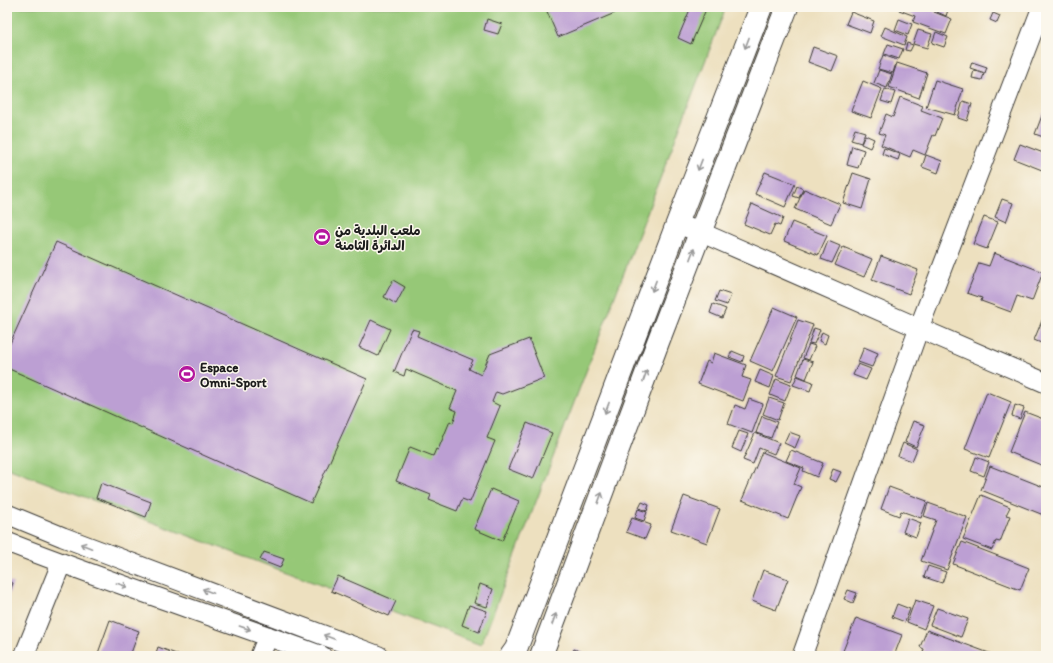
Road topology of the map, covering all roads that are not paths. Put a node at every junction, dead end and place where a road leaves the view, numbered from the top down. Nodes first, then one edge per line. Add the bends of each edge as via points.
1 (761, 7) edge
2 (787, 7) edge
3 (1042, 7) edge
4 (677, 224) junction
5 (700, 232) junction
6 (919, 328) junction
7 (1046, 383) edge
8 (7, 514) edge
9 (7, 542) edge
10 (61, 564) junction
11 (268, 636) junction
12 (24, 656) edge
13 (260, 656) edge
14 (322, 656) edge
15 (379, 656) edge
16 (511, 656) edge
17 (541, 656) edge
18 (802, 656) edge

1 -> 4 street
2 - 5 street
3 - 6 street
4 - 5 street
4 -> 16 street via 516,649
5 - 6 street
17 -> 5 street
6 - 7 street
6 - 18 street
15 -> 8 street
9 - 10 street
10 -> 11 street
10 - 12 street
11 - 13 street
11 - 14 street

